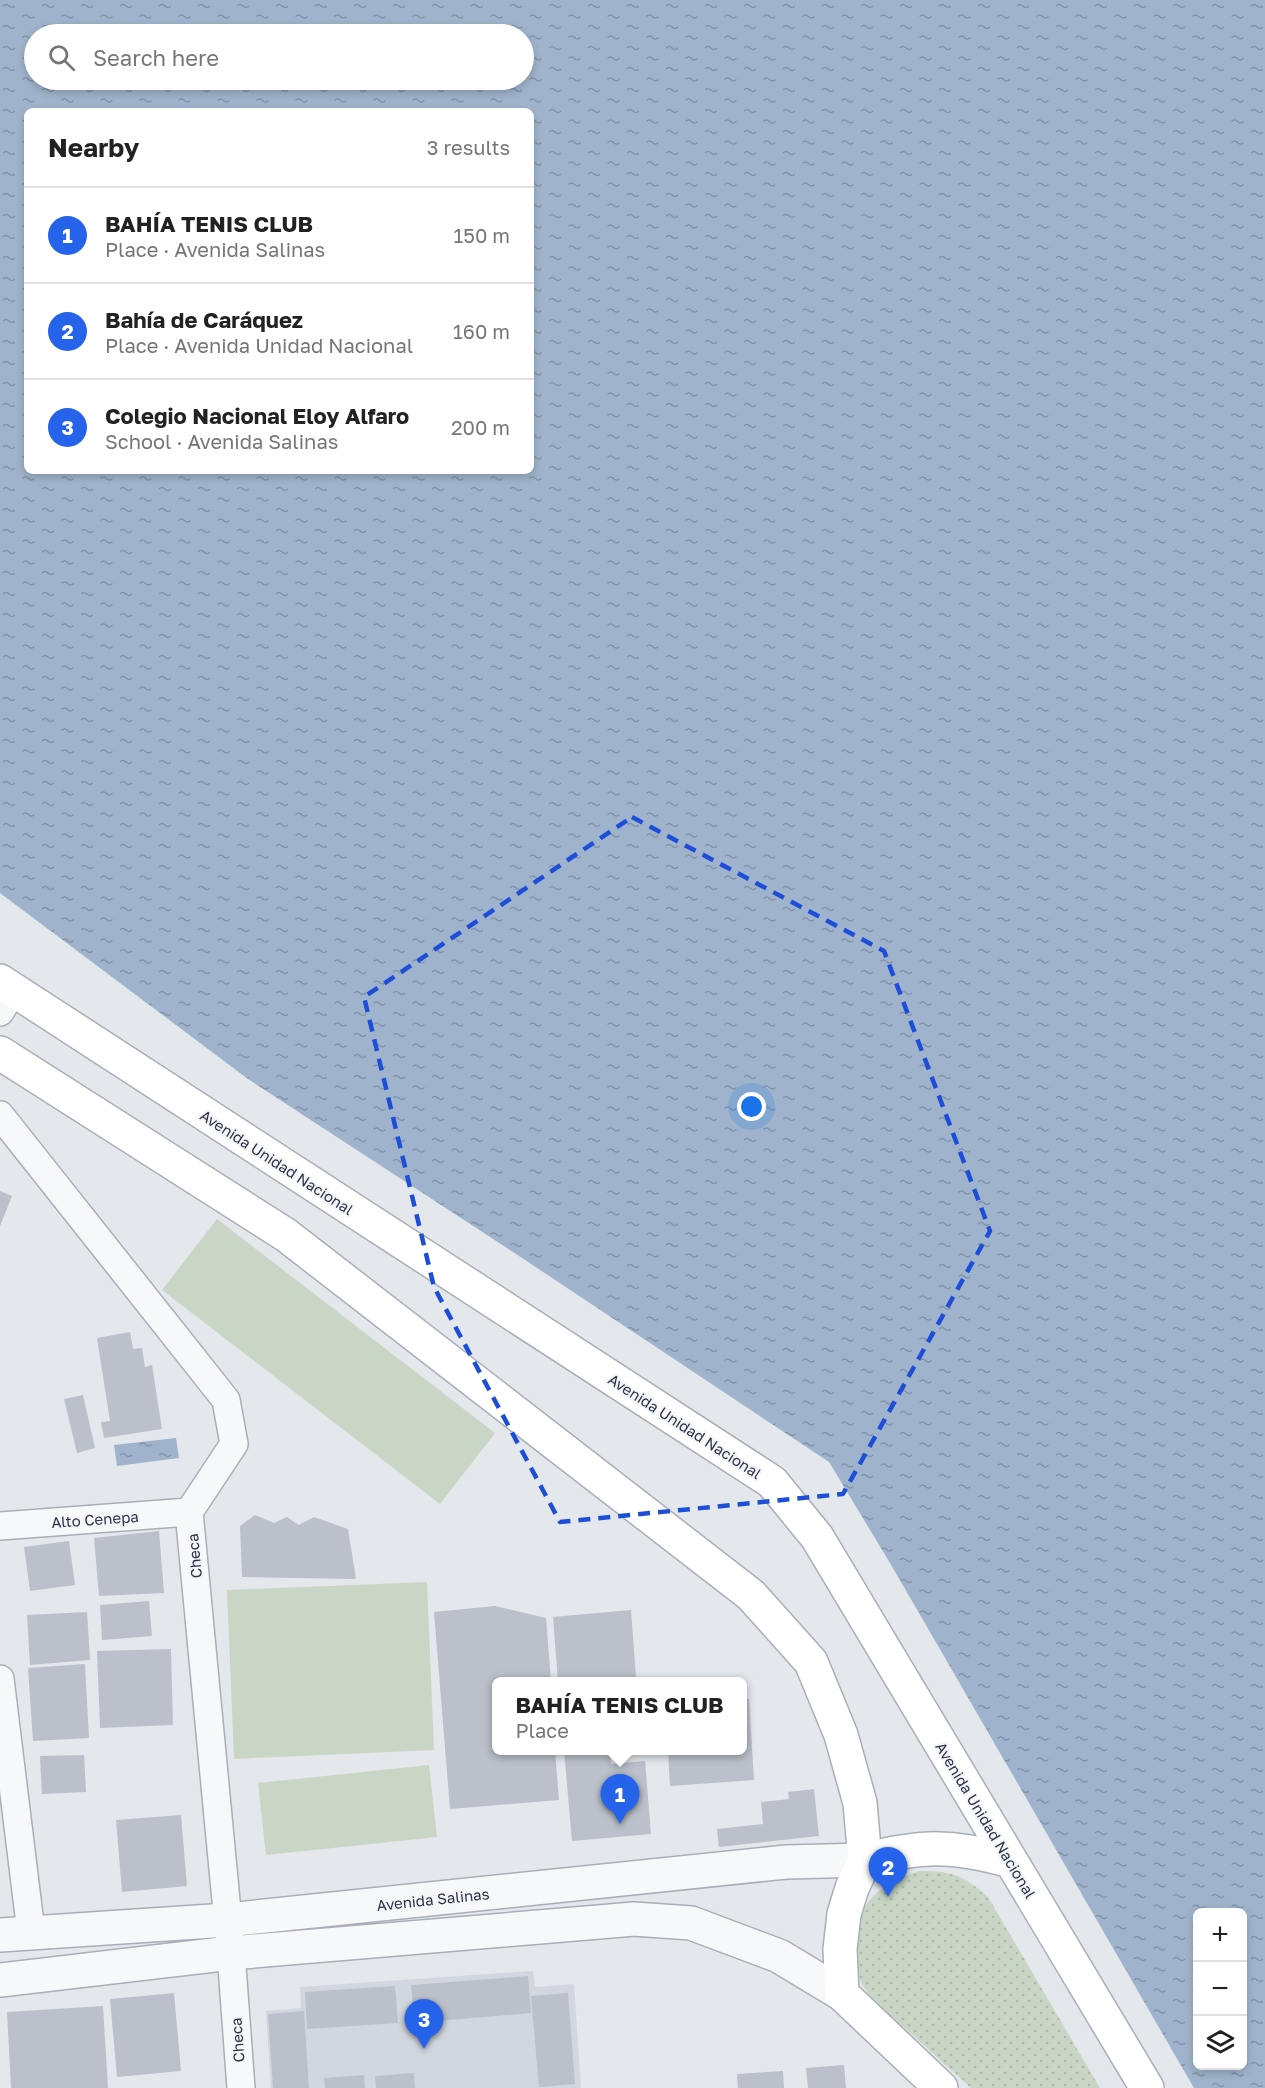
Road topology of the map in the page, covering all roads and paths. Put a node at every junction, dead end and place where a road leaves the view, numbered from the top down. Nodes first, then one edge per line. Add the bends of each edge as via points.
1 (5, 995) edge
2 (0, 1053) edge
3 (0, 1115) edge
4 (189, 1512) junction
5 (0, 1526) edge
6 (0, 1679) edge
7 (865, 1860) junction
8 (1010, 1861) junction
9 (227, 1920) junction
10 (15, 1933) edge
11 (231, 1953) junction
12 (0, 1980) edge
13 (842, 1994) junction
14 (241, 2088) edge
15 (941, 2088) edge
16 (1147, 2088) edge

1 - 8 main road, Avenida Unidad Nacional via 772,1482 817,1537
2 - 7 main road via 286,1235 751,1595 811,1662 841,1735 860,1803
3 - 4 street, Checa via 226,1400 234,1444
4 - 5 street, Alto Cenepa
4 - 9 street, Checa
6 - 10 street
7 - 8 main road via 900,1851 937,1848 974,1851
7 - 9 street, Avenida Salinas via 786,1863
7 - 13 main road via 844,1914 840,1949
8 - 16 main road, Avenida Unidad Nacional
9 - 10 street, Avenida Salinas
9 - 11 street, Checa
11 - 12 street
11 - 13 street via 634,1919 691,1923 779,1956
11 - 14 street, Checa
13 - 15 main road

